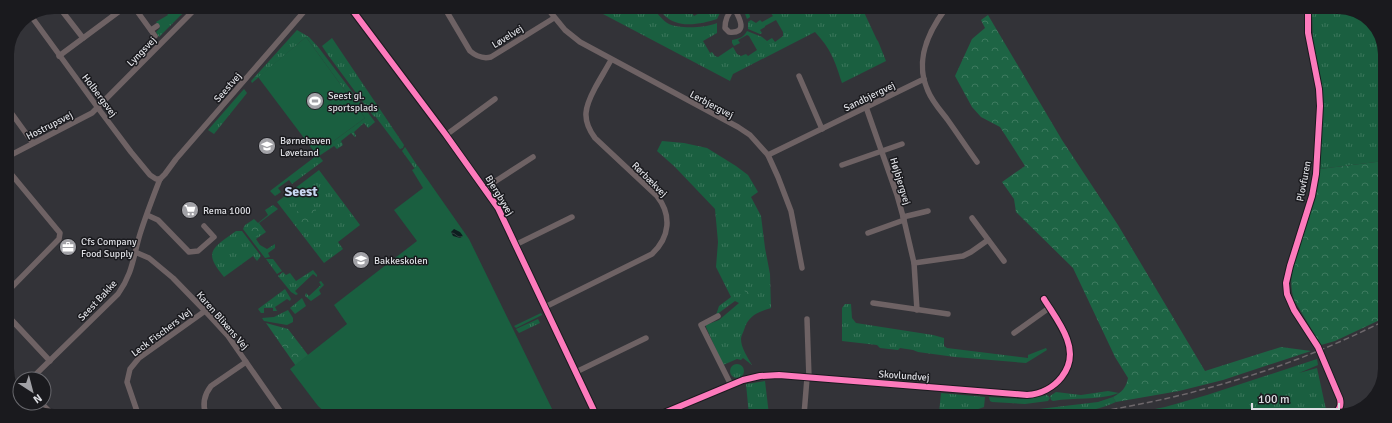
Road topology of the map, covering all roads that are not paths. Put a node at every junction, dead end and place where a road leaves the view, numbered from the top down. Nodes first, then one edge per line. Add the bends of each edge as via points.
1 (64, 14) edge
2 (113, 14) edge
3 (139, 14) edge
4 (190, 14) edge
5 (302, 14) edge
6 (355, 14) edge
7 (448, 14) edge
8 (551, 14) edge
9 (942, 14) edge
10 (1308, 14) edge
11 (554, 18) junction
12 (34, 20) edge
13 (157, 26) dead end
14 (151, 30) junction
15 (156, 36) dead end
16 (82, 38) junction
17 (59, 56) junction
18 (611, 60) junction
19 (799, 76) dead end
20 (924, 79) junction
21 (495, 99) dead end
22 (866, 107) junction
23 (98, 108) junction
24 (14, 117) edge
25 (822, 129) junction
26 (446, 135) junction
27 (33, 143) junction
28 (902, 144) dead end
29 (882, 150) junction
30 (14, 153) edge
31 (768, 155) junction
32 (534, 157) dead end
33 (977, 162) dead end
34 (842, 165) dead end
35 (14, 177) edge
36 (160, 179) junction
37 (485, 188) junction
38 (928, 211) dead end
39 (147, 215) junction
40 (572, 217) dead end
41 (972, 218) dead end
42 (903, 219) junction
43 (204, 226) dead end
44 (868, 233) dead end
45 (988, 240) junction
46 (515, 245) junction
47 (135, 252) junction
48 (1004, 261) dead end
49 (914, 263) junction
50 (802, 268) dead end
51 (14, 285) edge
52 (1044, 299) dead end
53 (873, 303) dead end
54 (545, 307) junction
55 (1049, 308) junction
56 (917, 310) junction
57 (205, 311) junction
58 (948, 314) dead end
59 (718, 316) dead end
60 (807, 319) dead end
61 (14, 322) edge
62 (1014, 333) dead end
63 (646, 338) dead end
64 (1318, 347) tunnel mouth
65 (1323, 358) tunnel mouth
66 (50, 361) junction
67 (246, 362) junction
68 (39, 371) edge
69 (576, 372) junction
70 (808, 378) junction
71 (731, 385) junction
72 (136, 409) edge
73 (204, 409) edge
74 (280, 409) edge
75 (593, 409) edge
76 (673, 409) edge
77 (805, 409) edge
78 (1340, 409) edge

1 - 16 street
2 - 16 street
3 - 14 street
4 - 23 street, Lyngsvej
5 - 36 street, Seestvej
6 - 26 street, Bjergbyvej
7 - 11 street, Løvelvej via 470,51 480,58 491,57
8 - 11 street, Lerbjergvej
9 - 20 street via 926,41 922,66
10 - 64 street, Plovfuren via 1308,33 1320,106 1316,174 1286,283 1287,294 1294,310
11 - 18 street, Lerbjergvej via 580,42
12 - 17 street, Holbergsvej
13 - 14 street
14 - 15 street
16 - 17 street
17 - 23 street, Holbergsvej
18 - 31 street, Lerbjergvej via 738,127 750,135
18 - 54 street, Rørbækvej via 587,104 588,126 595,138 662,202 667,215 667,229 658,249 646,258
19 - 25 street
20 - 22 street, Sandbjergvej
20 - 33 street via 930,95
21 - 26 street
22 - 25 street, Sandbjergvej
22 - 29 street, Højbjergvej
23 - 27 street, Hostrupsvej
23 - 36 street, Holbergsvej via 150,175
24 - 27 street
25 - 31 street, Sandbjergvej
26 - 37 street, Bjergbyvej
27 - 30 street, Hostrupsvej
28 - 29 street, Højbjergvej
29 - 34 street, Højbjergvej
29 - 42 street, Højbjergvej
31 - 50 street, Lerbjergvej via 791,211
32 - 37 street, Bjergbyvej
35 - 51 street via 60,233 59,239
36 - 39 street, Seest Bakke
37 - 46 street, Bjergbyvej via 498,208
38 - 42 street, Højbjergvej
39 - 43 street via 158,220 189,252 198,251 214,237
39 - 47 street, Seest Bakke
40 - 46 street
41 - 45 street
42 - 44 street, Højbjergvej
42 - 49 street, Højbjergvej
45 - 48 street
45 - 49 street via 963,256
46 - 54 street, Bjergbyvej
47 - 57 street, Karen Blixens Vej via 149,258 173,278
47 - 66 street, Seest Bakke via 130,274 118,294
49 - 56 street, Højbjergvej
52 - 55 street, Skovlundvej
53 - 56 street
54 - 69 street, Bjergbyvej
55 - 62 street
55 - 70 street, Skovlundvej via 1065,333 1070,356 1066,372 1056,384 1042,392 1027,395
56 - 58 street
57 - 67 street, Karen Blixens Vej via 228,336
57 - 72 street, Leck Fischers Vej via 139,358 130,369 127,382
59 - 71 street via 701,325
60 - 70 street
61 - 66 street
63 - 69 street
65 - 78 street via 1340,399
66 - 68 street, Seest Bakke
67 - 73 street via 211,386 207,391
67 - 74 street, Karen Blixens Vej
69 - 75 street, Bjergbyvej
70 - 71 street, Skovlundvej via 760,376
70 - 77 street
71 - 76 street, Skovlundvej

